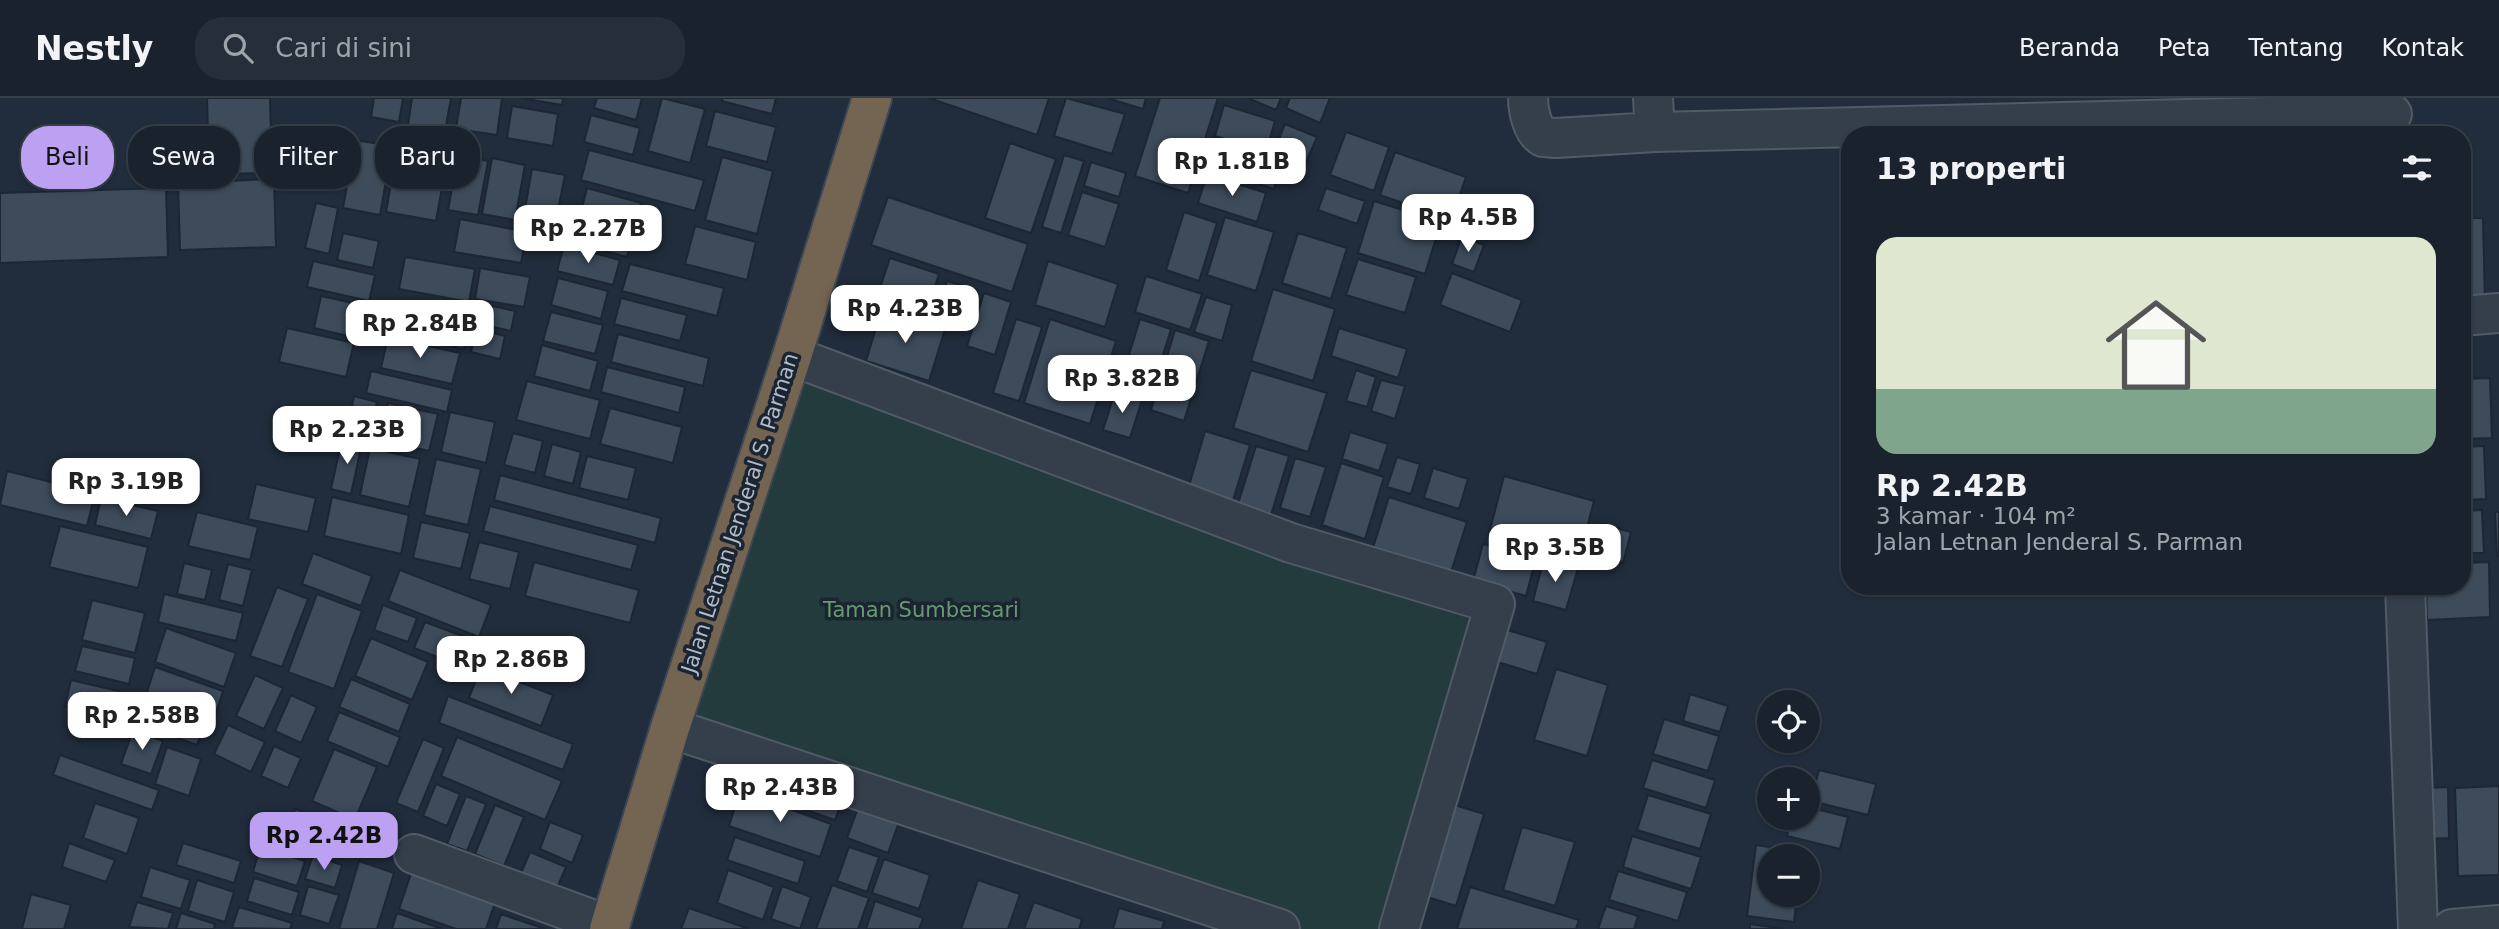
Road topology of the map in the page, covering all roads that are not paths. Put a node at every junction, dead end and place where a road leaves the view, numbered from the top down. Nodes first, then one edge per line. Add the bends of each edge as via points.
1 (872, 98) edge
2 (1528, 98) edge
3 (2255, 107) edge
4 (1855, 113) edge
5 (1654, 115) edge
6 (2392, 115) edge
7 (2121, 126) edge
8 (2147, 126) edge
9 (2499, 313) edge
10 (2471, 315) edge
11 (792, 356) junction
12 (2405, 595) edge
13 (670, 728) junction
14 (414, 854) dead end
15 (2499, 925) edge
16 (609, 928) edge
17 (1279, 929) edge
18 (1399, 929) edge
19 (2418, 929) edge
20 (2452, 929) edge

1 - 11 highway, Jalan Letnan Jenderal S. Parman
2 - 5 street via 1528,111 1544,137
3 - 6 street
3 - 8 street
4 - 5 street
4 - 7 street
9 - 10 street
11 - 13 highway, Jalan Letnan Jenderal S. Parman
11 - 18 street via 1291,543 1495,604
12 - 19 street
13 - 16 highway, Jalan Letnan Jenderal S. Parman
13 - 17 street
14 - 16 street
15 - 20 street

